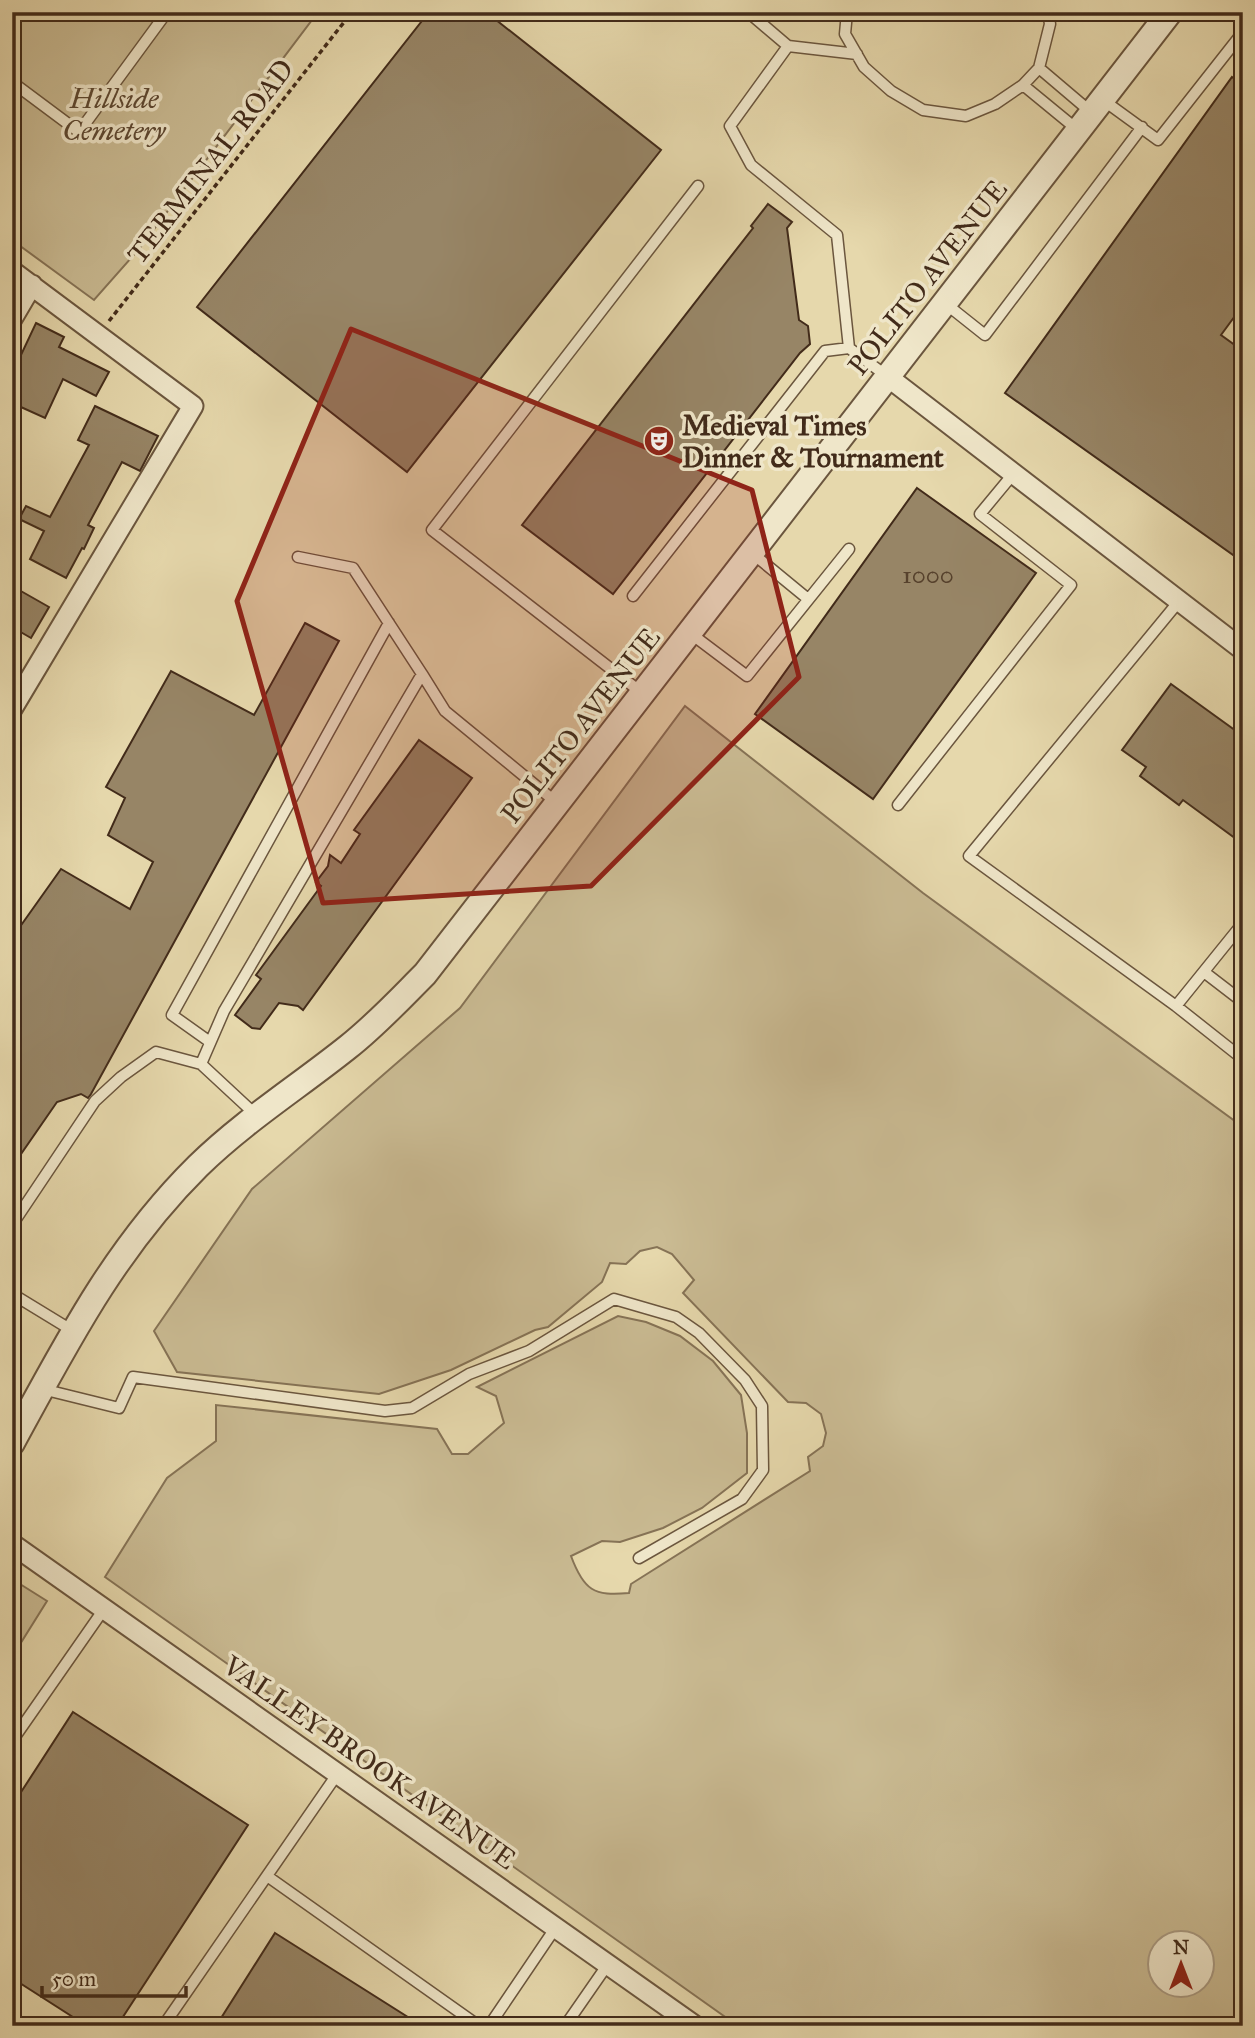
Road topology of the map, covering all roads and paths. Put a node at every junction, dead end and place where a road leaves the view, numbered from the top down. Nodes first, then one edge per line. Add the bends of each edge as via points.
1 (167, 12) edge
2 (352, 12) edge
3 (748, 12) edge
4 (847, 12) edge
5 (1048, 12) edge
6 (1170, 12) edge
7 (1243, 33) edge
8 (788, 46) junction
9 (857, 54) junction
10 (1039, 68) junction
11 (12, 82) edge
12 (1023, 85) junction
13 (1091, 114) junction
14 (1142, 127) junction
15 (698, 186) dead end
16 (12, 271) edge
17 (32, 285) junction
18 (946, 303) junction
19 (12, 319) edge
20 (99, 334) junction
21 (849, 348) junction
22 (888, 377) junction
23 (1014, 473) junction
24 (849, 549) dead end
25 (750, 552) junction
26 (298, 557) dead end
27 (633, 596) dead end
28 (808, 599) junction
29 (1180, 600) junction
30 (389, 624) junction
31 (690, 632) junction
32 (1243, 650) edge
33 (422, 674) junction
34 (642, 693) junction
35 (12, 709) edge
36 (557, 803) junction
37 (898, 805) dead end
38 (1241, 929) edge
39 (1204, 972) junction
40 (1243, 1002) edge
41 (1176, 1006) junction
42 (210, 1042) junction
43 (1243, 1059) edge
44 (201, 1064) junction
45 (257, 1115) junction
46 (12, 1225) edge
47 (12, 1291) edge
48 (73, 1331) junction
49 (42, 1389) junction
50 (12, 1443) edge
51 (12, 1544) edge
52 (639, 1558) dead end
53 (104, 1609) junction
54 (12, 1741) edge
55 (338, 1773) junction
56 (267, 1876) junction
57 (556, 1927) junction
58 (608, 1964) junction
59 (167, 2026) edge
60 (480, 2026) edge
61 (489, 2026) edge
62 (565, 2026) edge
63 (695, 2026) edge

1 - 11 lane via 79,132
2 - 20 path, TERMINAL ROAD
3 - 8 lane
4 - 9 lane via 845,34
5 - 10 lane via 1050,24
6 - 13 street, POLITO AVENUE
7 - 14 lane via 1158,140
8 - 9 lane
8 - 21 lane via 730,126 751,165 837,235
9 - 12 lane via 864,67 891,91 923,110 966,116
10 - 12 lane
10 - 13 lane
12 - 13 lane
13 - 14 lane
13 - 18 street, POLITO AVENUE
14 - 18 lane via 985,335
15 - 34 lane via 432,530
16 - 17 street
17 - 19 street
17 - 20 street
18 - 22 street, POLITO AVENUE
20 - 35 street via 193,406
21 - 22 lane
21 - 27 lane via 825,351
22 - 23 street
22 - 25 street, POLITO AVENUE
23 - 29 street
23 - 37 lane via 980,514 1071,585
24 - 28 lane
25 - 28 lane
25 - 31 street, POLITO AVENUE
26 - 30 lane via 353,568
28 - 31 lane via 747,676
29 - 32 street
29 - 41 lane via 969,856
30 - 33 lane
30 - 42 lane via 172,1015
31 - 34 street, POLITO AVENUE
33 - 36 lane via 445,711
33 - 42 lane
34 - 36 street, POLITO AVENUE
36 - 45 street, POLITO AVENUE via 425,974 385,1016
38 - 39 lane
39 - 40 lane
39 - 41 lane
41 - 43 lane
42 - 44 lane
44 - 45 lane
44 - 46 lane via 156,1052 121,1077 95,1101
45 - 48 street, POLITO AVENUE via 198,1166 155,1212
47 - 48 lane
48 - 49 street, POLITO AVENUE
49 - 50 street, POLITO AVENUE
49 - 52 lane via 119,1408 133,1377 385,1411 412,1408 469,1374 529,1352 614,1299 676,1317 699,1333 745,1380 762,1406 763,1470 741,1499
51 - 53 street, VALLEY BROOK AVENUE
53 - 54 lane
53 - 55 street, VALLEY BROOK AVENUE
55 - 56 lane
55 - 57 street, VALLEY BROOK AVENUE
56 - 59 lane
56 - 60 lane
57 - 58 street, VALLEY BROOK AVENUE
57 - 61 lane
58 - 62 lane
58 - 63 street, VALLEY BROOK AVENUE

